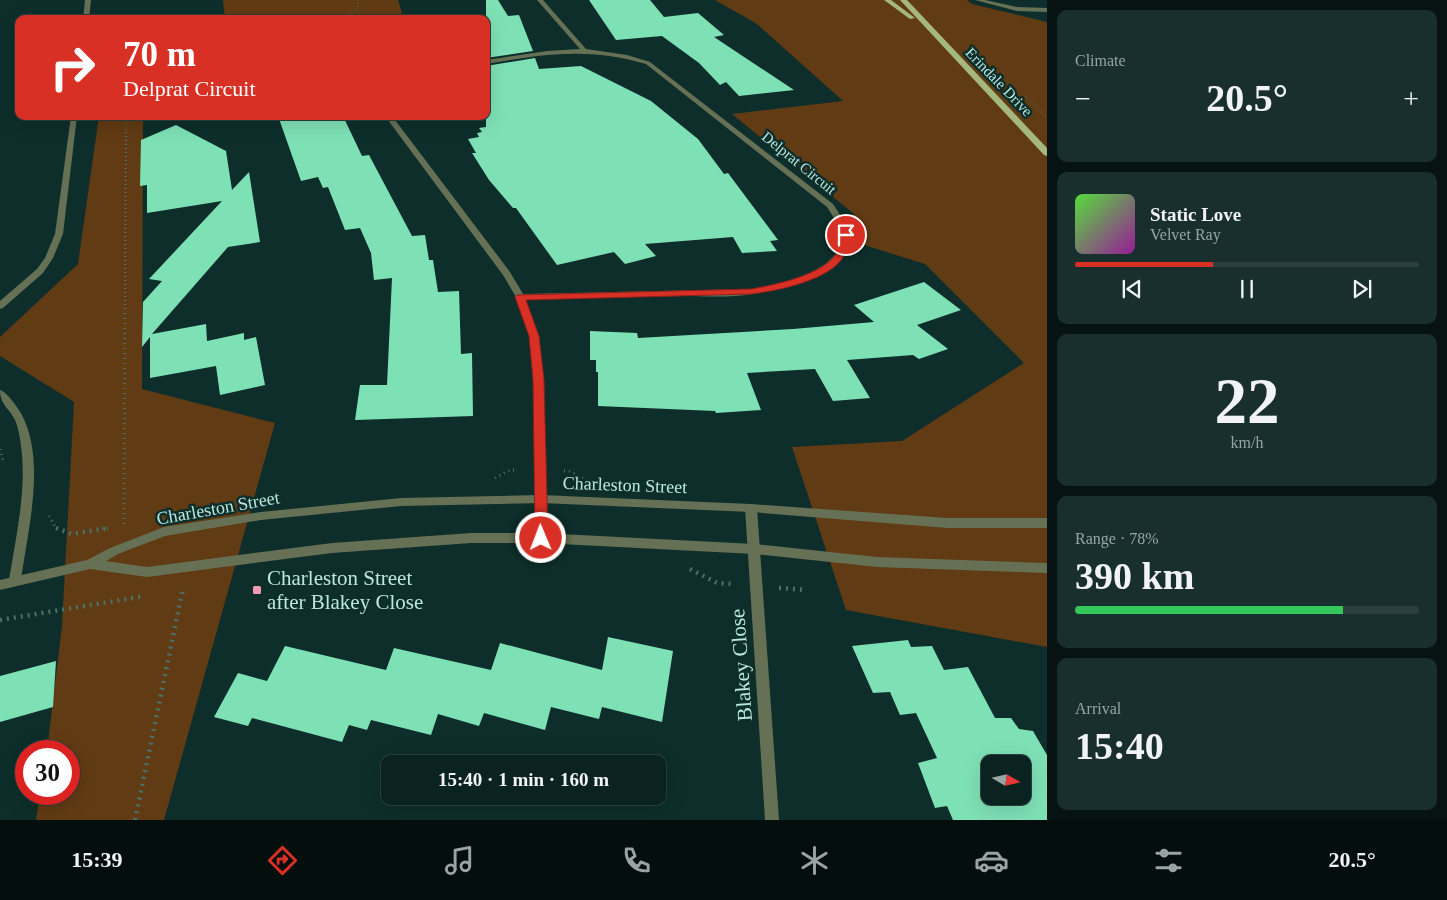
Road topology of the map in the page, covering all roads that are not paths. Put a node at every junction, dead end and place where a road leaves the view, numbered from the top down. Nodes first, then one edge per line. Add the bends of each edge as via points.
1 (88, 0) edge
2 (540, 0) edge
3 (887, 0) edge
4 (903, 0) edge
5 (978, 0) edge
6 (1047, 10) edge
7 (86, 15) edge
8 (930, 31) junction
9 (583, 49) junction
10 (490, 61) edge
11 (73, 120) edge
12 (391, 120) edge
13 (1047, 153) edge
14 (520, 297) junction
15 (0, 306) edge
16 (0, 393) edge
17 (541, 499) junction
18 (751, 508) junction
19 (1047, 523) edge
20 (541, 538) junction
21 (754, 550) junction
22 (90, 564) junction
23 (1047, 568) edge
24 (15, 580) junction
25 (0, 585) edge
26 (772, 820) edge

1 - 7 street
2 - 9 street
3 - 8 main road, Erindale Drive
4 - 8 main road, Erindale Drive
5 - 6 street via 1018,9
8 - 13 main road, Erindale Drive
9 - 10 street, Delprat Circuit
9 - 14 street, Delprat Circuit via 630,56 655,67 830,206 846,235 840,254 833,263 808,278 751,292
11 - 15 street via 59,234 40,271
12 - 14 street via 507,274
14 - 17 street via 534,336 539,380
16 - 24 street via 15,411 23,428 29,465
17 - 18 street, Charleston Street
17 - 20 street
17 - 22 street, Charleston Street via 402,502 261,516 164,532
18 - 19 street, Charleston Street via 947,523
18 - 21 street, Blakey Close
20 - 21 street, Charleston Street
20 - 22 street, Charleston Street via 472,538 332,548 147,572
21 - 23 street, Charleston Street via 877,562
21 - 26 street, Blakey Close
22 - 24 street, Charleston Street
24 - 25 street, Charleston Street

